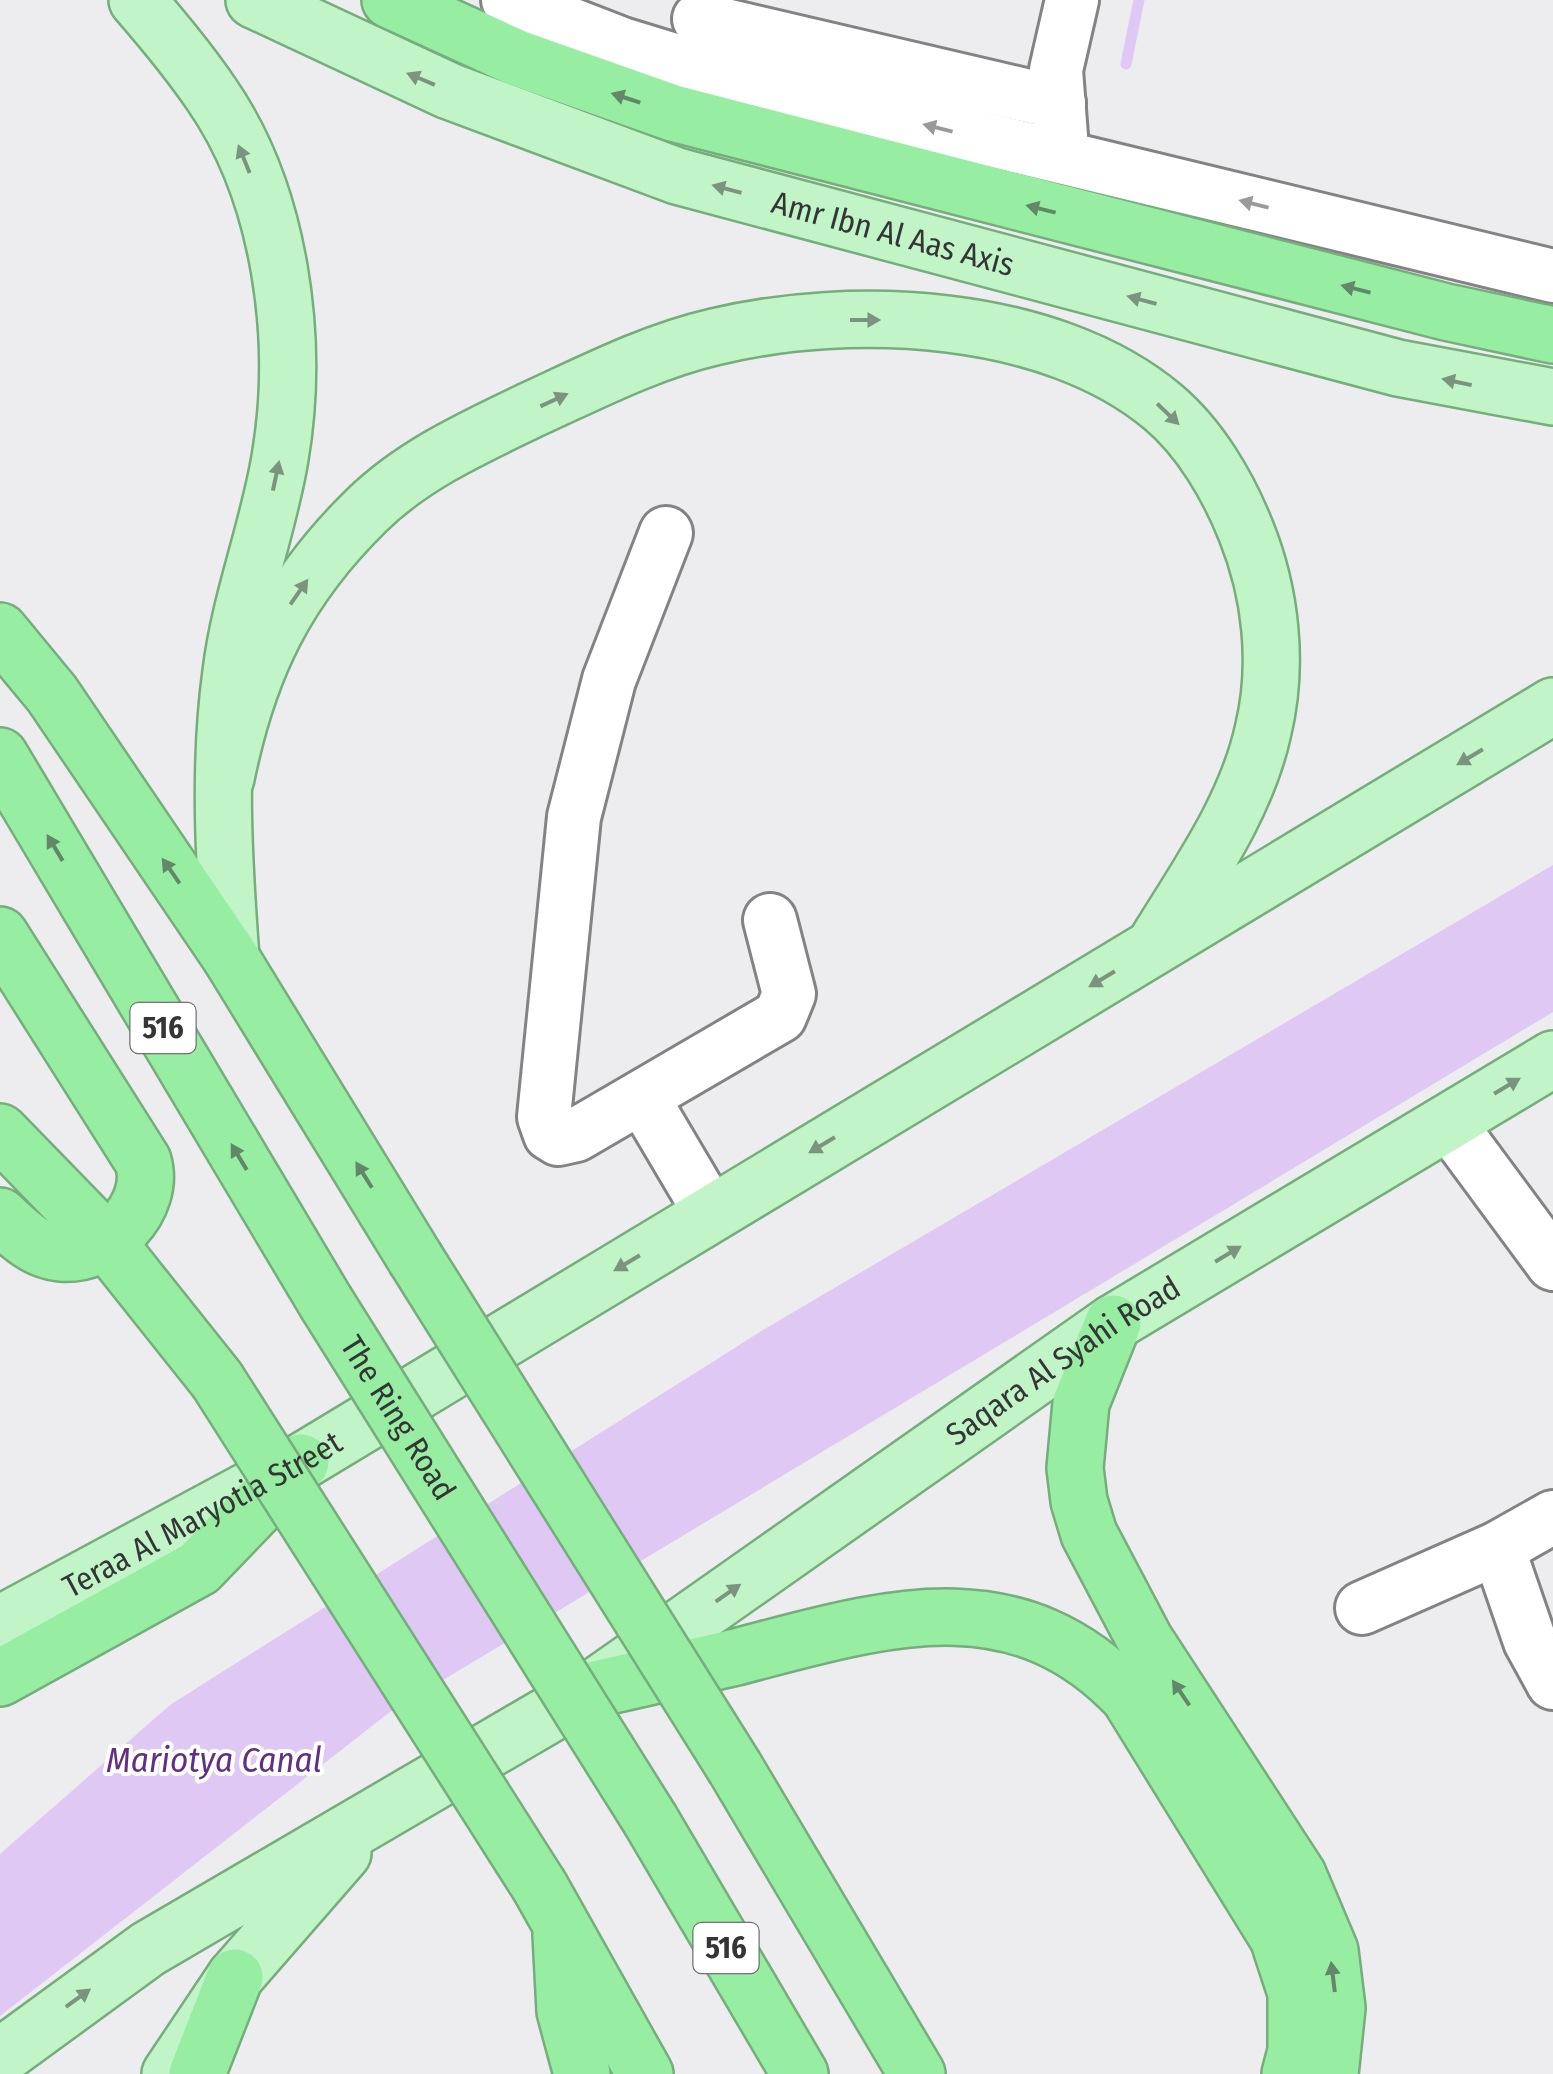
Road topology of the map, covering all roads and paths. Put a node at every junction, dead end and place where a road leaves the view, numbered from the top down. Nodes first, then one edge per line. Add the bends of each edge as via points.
1 (136, 0) edge
2 (254, 0) edge
3 (390, 0) edge
4 (510, 0) edge
5 (1072, 0) edge
6 (694, 27) edge
7 (1059, 103) junction
8 (1062, 158) junction
9 (1553, 276) edge
10 (1553, 335) edge
11 (1553, 397) edge
12 (666, 533) dead end
13 (0, 631) edge
14 (1553, 706) edge
15 (0, 756) edge
16 (226, 778) junction
17 (770, 920) dead end
18 (0, 935) edge
19 (1152, 949) junction
20 (231, 958) junction
21 (1553, 1059) edge
22 (642, 1097) junction
23 (1448, 1122) junction
24 (0, 1132) edge
25 (710, 1212) junction
26 (0, 1216) edge
27 (106, 1242) junction
28 (1553, 1264) edge
29 (1114, 1323) junction
30 (301, 1462) junction
31 (1553, 1517) edge
32 (1498, 1548) junction
33 (1362, 1608) dead end
34 (0, 1624) edge
35 (0, 1678) edge
36 (1553, 1683) edge
37 (591, 1690) junction
38 (373, 1819) junction
39 (551, 1907) junction
40 (234, 1977) junction
41 (0, 2057) edge
42 (170, 2074) edge
43 (196, 2074) edge
44 (582, 2074) edge
45 (645, 2074) edge
46 (800, 2074) edge
47 (917, 2074) edge
48 (1290, 2074) edge
49 (1330, 2074) edge

16 -> 1 main road via 230,672 289,399 285,291 260,201 214,98
11 -> 2 main road, Amr Ibn Al Aas Axis via 1398,368 678,176 449,91
10 -> 3 highway via 672,114 517,58
4 - 6 street
5 - 7 street via 1058,52
6 - 7 street
8 -> 6 street
7 - 8 street
9 -> 8 street
12 - 22 street via 609,680 574,816 545,1127 558,1139 568,1138
20 -> 13 highway via 52,694
14 -> 19 main road
46 -> 15 highway, The Ring Road / 516, bridge
16 -> 19 main road via 236,725 270,634 329,550 418,469 612,372 711,338 814,320 969,328 1070,355 1118,375 1166,409 1235,502 1256,556 1269,613 1264,730 1220,838
16 - 20 main road via 222,832
17 - 22 street via 790,994 780,1016
18 - 27 highway via 143,1161 146,1192
19 -> 25 main road
47 -> 20 highway, bridge via 735,1768
23 -> 21 main road, Saqara Al Syahi Road
22 - 25 street
23 - 28 street
29 -> 23 main road, Saqara Al Syahi Road
24 - 27 highway
25 -> 30 main road, Teraa Al Maryotia Street
26 - 27 highway via 28,1241 59,1253
27 - 39 highway, bridge via 218,1380
37 -> 29 main road, Saqara Al Syahi Road
49 -> 29 highway via 1337,2008 1330,1951 1298,1874 1145,1640 1088,1534 1074,1468 1081,1403
30 - 34 main road, Teraa Al Maryotia Street
30 - 35 highway via 199,1568
31 - 32 street
32 - 33 street
32 - 36 street via 1530,1640
37 - 38 main road
37 - 48 highway via 811,1636 930,1615 997,1622 1060,1640 1097,1663 1129,1697 1278,1938 1296,1993
38 - 40 main road
41 -> 38 main road via 148,1950
39 - 44 highway via 564,2011
39 - 45 highway
40 - 42 main road
40 - 43 highway

